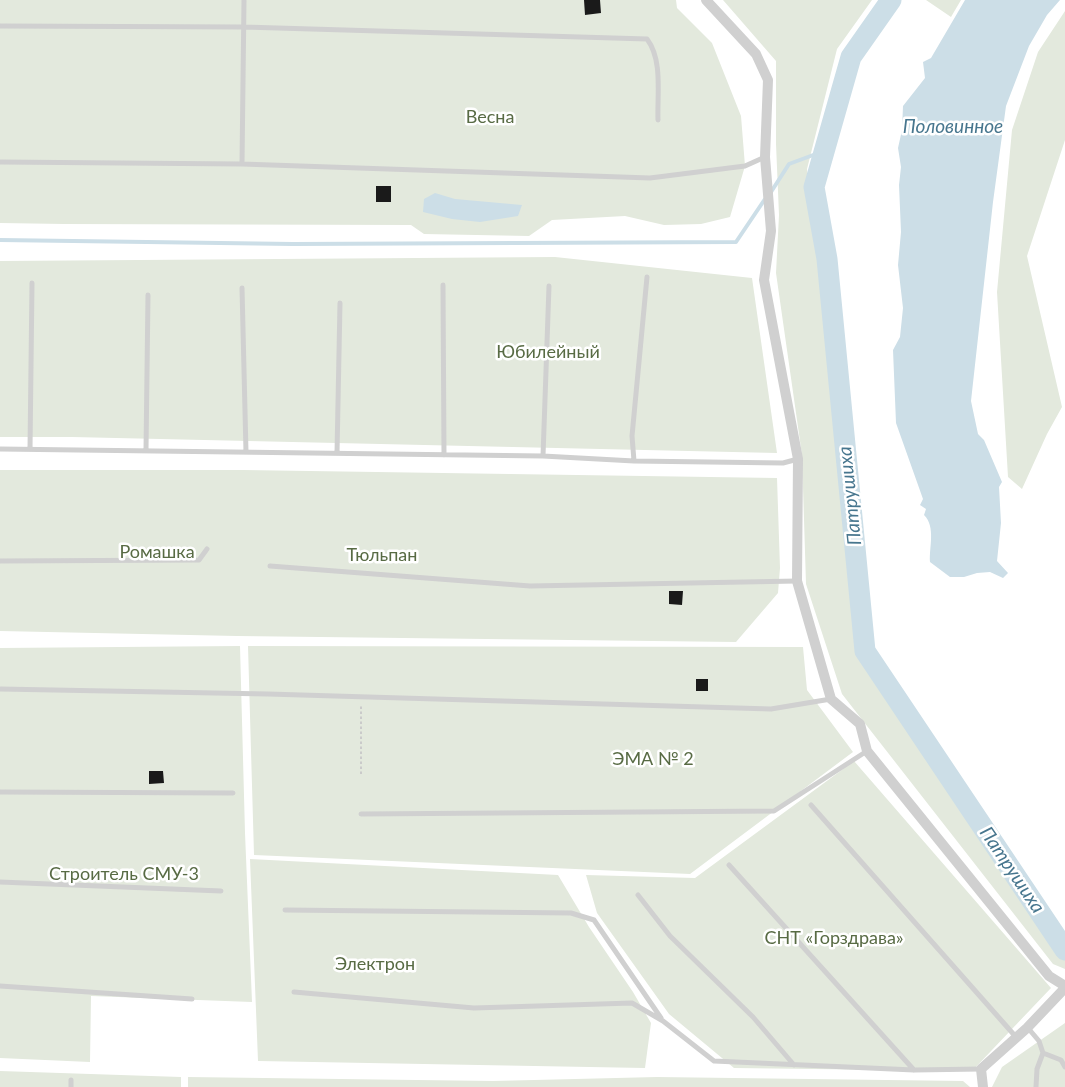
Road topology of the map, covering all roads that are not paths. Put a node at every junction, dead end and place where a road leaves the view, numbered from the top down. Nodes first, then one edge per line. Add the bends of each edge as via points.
1 (244, 0) edge
2 (706, 0) edge
3 (0, 26) edge
4 (244, 27) junction
5 (658, 120) dead end
6 (765, 157) junction
7 (0, 162) edge
8 (242, 164) junction
9 (647, 277) dead end
10 (32, 283) dead end
11 (443, 285) dead end
12 (549, 286) dead end
13 (242, 288) dead end
14 (148, 295) dead end
15 (340, 303) dead end
16 (30, 448) junction
17 (0, 449) edge
18 (146, 450) junction
19 (246, 452) junction
20 (337, 453) junction
21 (444, 455) junction
22 (543, 456) junction
23 (798, 459) junction
24 (634, 461) junction
25 (207, 549) dead end
26 (0, 561) edge
27 (270, 566) dead end
28 (797, 582) junction
29 (0, 689) edge
30 (831, 699) junction
31 (867, 751) junction
32 (0, 792) edge
33 (233, 793) dead end
34 (811, 805) dead end
35 (361, 814) dead end
36 (729, 865) dead end
37 (0, 882) edge
38 (221, 891) dead end
39 (638, 894) dead end
40 (285, 910) dead end
41 (0, 986) edge
42 (1065, 987) edge
43 (294, 992) dead end
44 (192, 999) dead end
45 (663, 1021) junction
46 (1027, 1028) junction
47 (1016, 1037) junction
48 (1044, 1053) junction
49 (794, 1065) junction
50 (1065, 1067) edge
51 (981, 1069) junction
52 (914, 1070) junction
53 (71, 1080) dead end
54 (71, 1087) edge
55 (983, 1087) edge
56 (1036, 1087) edge

1 - 4 lane
2 - 6 street via 756,54 768,80
3 - 4 lane
4 - 5 lane via 646,39 653,48 656,64
4 - 8 lane
6 - 8 lane via 745,166 650,178
6 - 23 street via 771,231 764,280
7 - 8 lane
9 - 24 lane via 632,436
10 - 16 lane
11 - 21 lane
12 - 22 lane
13 - 19 lane
14 - 18 lane
15 - 20 lane
16 - 17 lane
16 - 18 lane
18 - 19 lane
19 - 20 lane
20 - 21 lane
21 - 22 lane
22 - 24 lane
23 - 24 lane via 783,463
23 - 28 street
25 - 26 lane via 199,560
27 - 28 lane via 530,586
28 - 30 street
29 - 30 lane via 771,709
30 - 31 street via 860,724
31 - 35 lane via 774,811
31 - 42 street via 1050,976
32 - 33 lane
34 - 47 lane
36 - 52 lane
37 - 38 lane
39 - 49 lane via 670,936 753,1017
40 - 45 lane via 572,913 594,920
41 - 44 lane
42 - 46 street
43 - 45 lane via 474,1008 632,1003
45 - 49 lane via 714,1061
46 - 47 street
46 - 48 lane
47 - 51 street
48 - 50 lane via 1061,1060
48 - 56 lane via 1037,1069
49 - 52 lane
51 - 52 lane
51 - 55 street
53 - 54 lane

